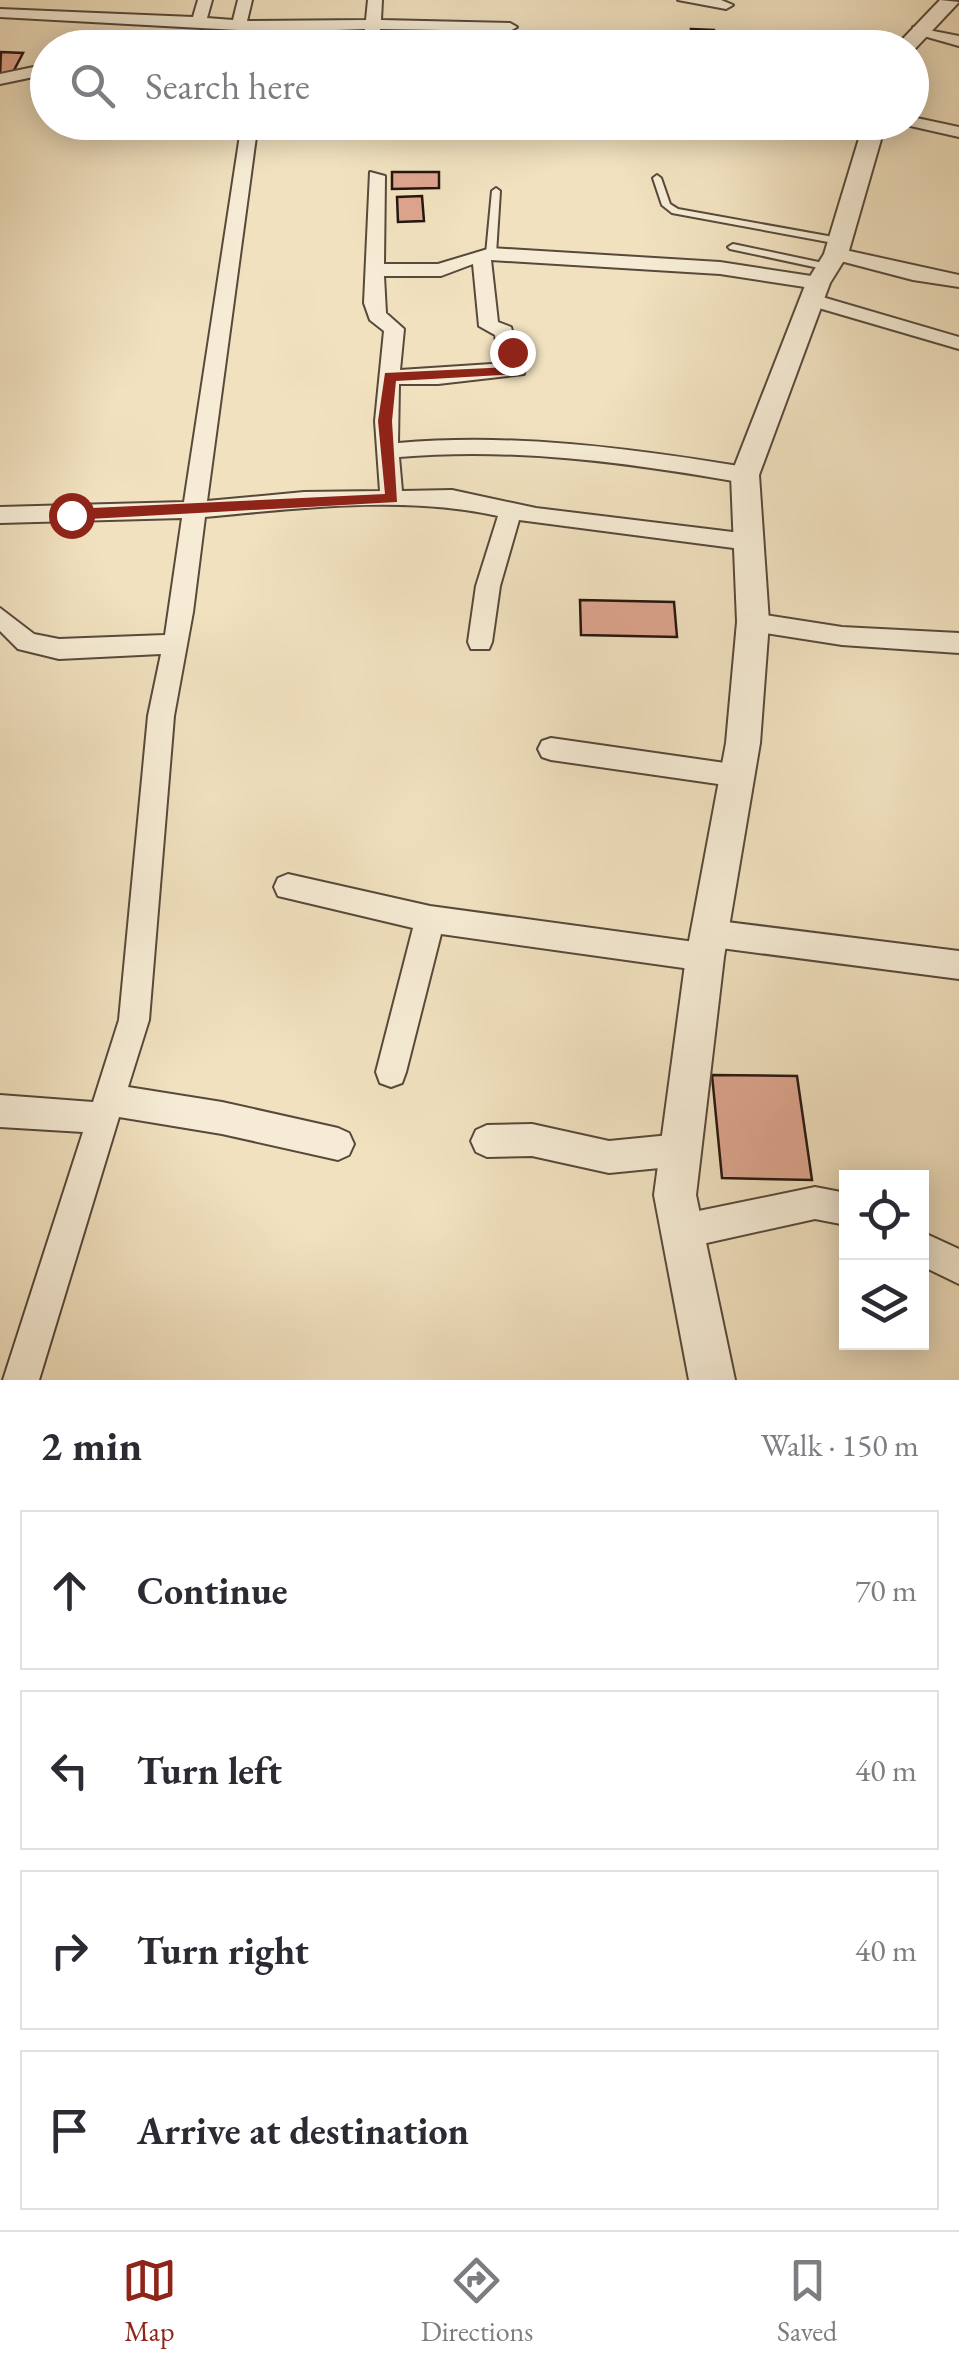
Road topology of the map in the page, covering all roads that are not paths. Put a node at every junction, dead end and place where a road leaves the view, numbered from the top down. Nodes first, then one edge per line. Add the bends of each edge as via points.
1 (205, 0) edge
2 (245, 0) edge
3 (374, 0) edge
4 (684, 0) edge
5 (951, 0) edge
6 (726, 5) dead end
7 (0, 13) edge
8 (199, 22) junction
9 (372, 24) junction
10 (239, 25) junction
11 (510, 26) dead end
12 (276, 28) joint
13 (372, 30) edge
14 (918, 30) edge
15 (929, 33) edge
16 (959, 41) edge
17 (30, 73) edge
18 (0, 80) edge
19 (929, 126) edge
20 (959, 132) edge
21 (247, 140) edge
22 (869, 140) edge
23 (376, 176) dead end
24 (657, 178) dead end
25 (496, 191) dead end
26 (732, 246) dead end
27 (486, 255) junction
28 (827, 269) junction
29 (374, 270) junction
30 (959, 280) edge
31 (959, 343) edge
32 (390, 376) junction
33 (388, 451) junction
34 (745, 476) junction
35 (392, 498) junction
36 (192, 510) junction
37 (510, 510) junction
38 (0, 515) edge
39 (749, 542) junction
40 (0, 616) edge
41 (753, 622) junction
42 (480, 642) dead end
43 (175, 644) junction
44 (959, 644) edge
45 (550, 749) dead end
46 (739, 776) junction
47 (288, 888) dead end
48 (430, 919) junction
49 (708, 945) junction
50 (959, 964) edge
51 (392, 1072) dead end
52 (106, 1109) junction
53 (0, 1111) edge
54 (487, 1141) dead end
55 (338, 1144) dead end
56 (680, 1150) junction
57 (839, 1207) edge
58 (684, 1232) junction
59 (929, 1253) edge
60 (959, 1267) edge
61 (21, 1380) edge
62 (712, 1380) edge

1 - 8 street
2 - 10 street
3 - 9 street
4 - 6 street
5 - 14 street
7 - 8 street
8 - 10 street
9 - 11 street
9 - 12 street
9 - 13 street
10 - 12 street
15 - 16 street
17 - 18 street
19 - 20 street
21 - 36 street
22 - 28 street
23 - 29 street
24 - 28 lane via 675,212
25 - 27 lane
26 - 28 lane
27 - 28 street
27 - 29 street via 440,270
27 - 32 street via 489,326 504,331 507,348 518,355 517,369
28 - 30 street
28 - 31 street
28 - 34 street
29 - 32 street via 377,316 394,329
32 - 33 street
33 - 34 street via 461,445 571,451
33 - 35 street
34 - 39 street
35 - 36 street
35 - 37 street via 452,498
36 - 38 street
36 - 43 street
37 - 39 street
37 - 42 street
39 - 41 street
40 - 43 street via 27,642 58,649
41 - 44 street
41 - 46 street
43 - 52 street via 154,780 134,1020
45 - 46 street
46 - 49 street
47 - 48 street
48 - 49 street
48 - 51 street
49 - 50 street
49 - 56 street
52 - 53 street
52 - 55 street via 222,1118
52 - 61 street
54 - 56 street via 532,1140 609,1158
56 - 58 street via 675,1195
57 - 58 street via 815,1202
58 - 62 street
59 - 60 street

